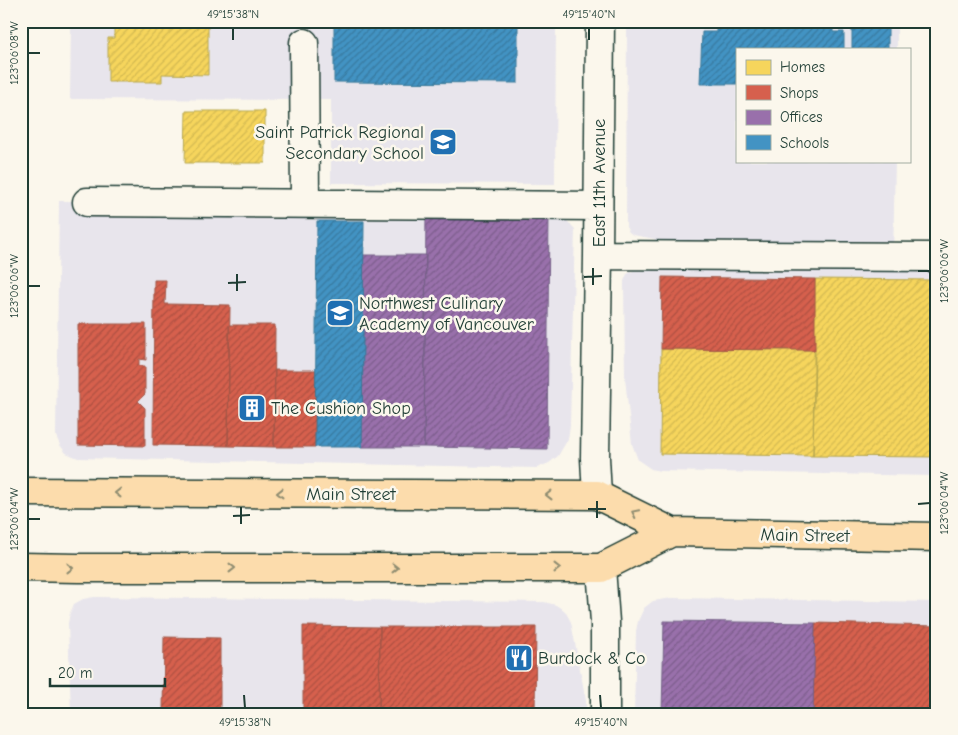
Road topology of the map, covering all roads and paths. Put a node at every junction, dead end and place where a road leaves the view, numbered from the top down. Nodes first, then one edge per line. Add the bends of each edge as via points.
1 (600, 21) edge
2 (304, 43) dead end
3 (87, 202) dead end
4 (305, 203) junction
5 (598, 206) junction
6 (598, 255) junction
7 (937, 257) edge
8 (21, 492) edge
9 (598, 495) junction
10 (672, 532) junction
11 (937, 537) edge
12 (21, 567) edge
13 (601, 568) junction
14 (606, 714) edge

1 - 5 street, East 11th Avenue
2 - 4 street
3 - 4 street
4 - 5 street
5 - 6 street, East 11th Avenue
6 - 7 street
6 - 9 street, East 11th Avenue via 595,458
9 -> 8 main road, Main Street
10 -> 9 main road, Main Street
10 - 11 main road, Main Street
10 - 13 main road, Main Street
12 -> 13 main road, Main Street
13 - 14 street

